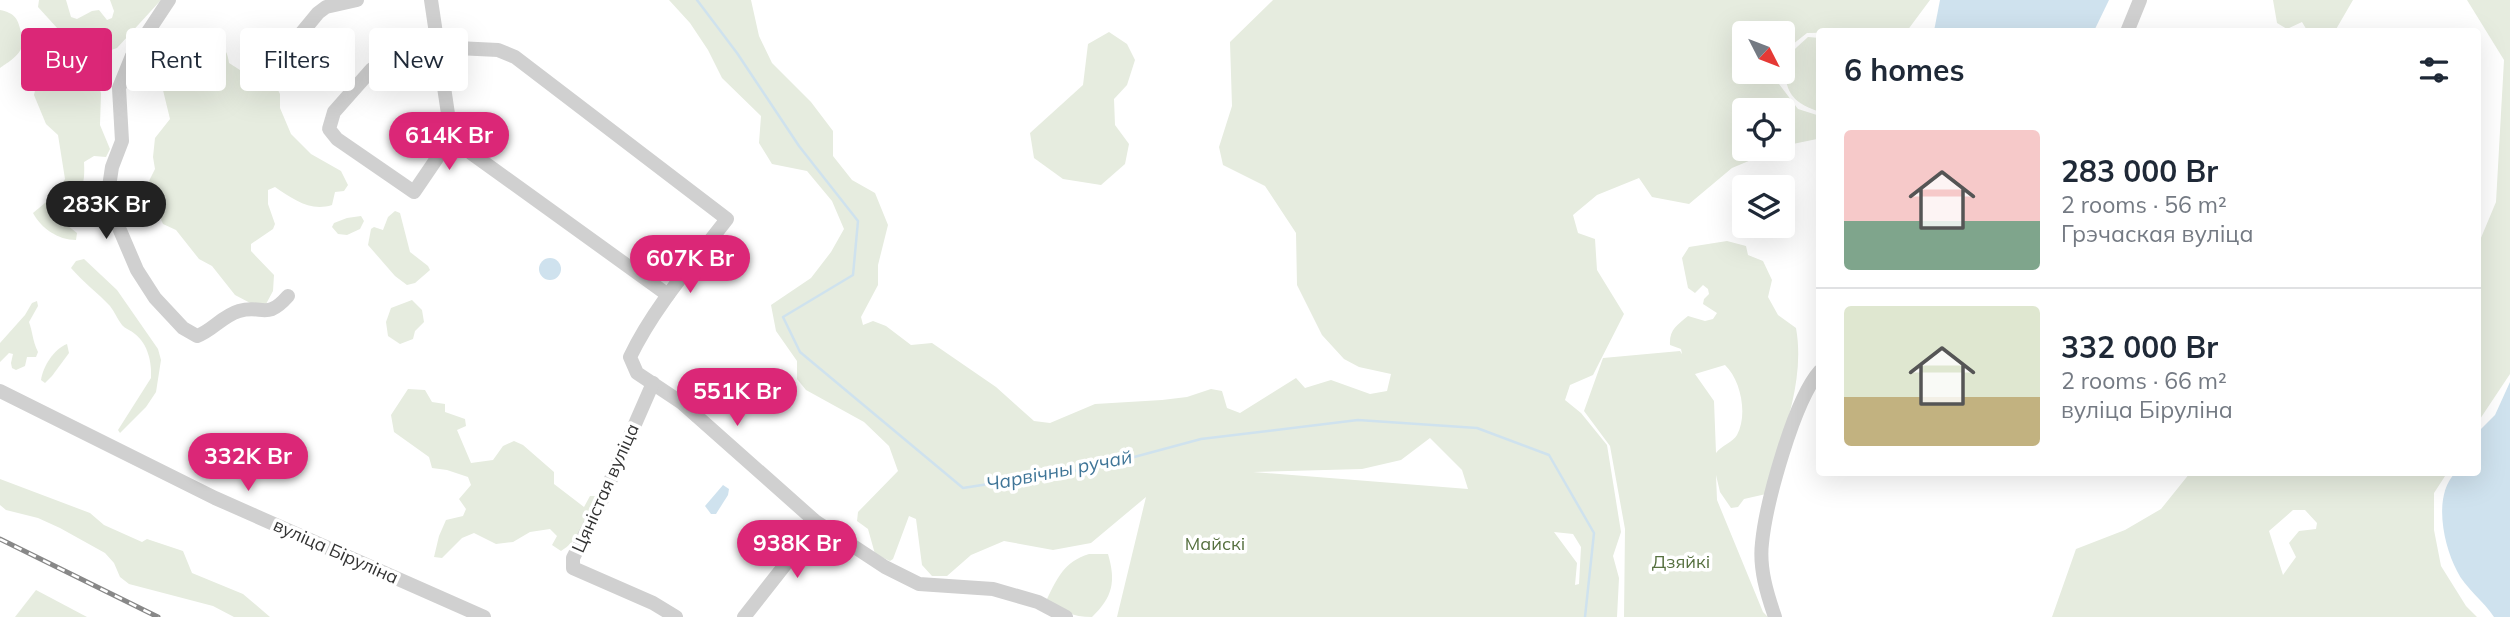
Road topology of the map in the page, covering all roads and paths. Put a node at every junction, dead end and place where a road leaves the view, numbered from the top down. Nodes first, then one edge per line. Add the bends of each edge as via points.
1 (169, 0) edge
2 (356, 0) edge
3 (431, 0) edge
4 (2140, 0) edge
5 (306, 28) edge
6 (434, 28) edge
7 (2129, 28) edge
8 (468, 49) edge
9 (369, 72) edge
10 (444, 91) edge
11 (451, 134) junction
12 (668, 295) junction
13 (288, 296) dead end
14 (1816, 376) edge
15 (653, 383) junction
16 (0, 391) edge
17 (815, 521) junction
18 (484, 617) edge
19 (676, 617) edge
20 (744, 617) edge
21 (1066, 617) edge
22 (1775, 617) edge

1 - 13 street via 132,56 120,88 122,142 107,200 137,270 155,298 197,336 239,311 266,312 278,307
2 - 5 street via 326,7
3 - 6 street
4 - 7 street
8 - 12 street via 498,50 515,57 727,219
9 - 11 street via 334,112 329,129 337,139 414,192
10 - 11 street
11 - 12 street
12 - 15 street via 630,357 637,373
14 - 22 street via 1791,427 1762,544 1765,588
15 - 17 street via 682,403
15 - 19 street, Цяністая вуліца via 573,558 573,568
16 - 18 street, вуліца Біруліна via 215,498
17 - 20 street
17 - 21 street via 919,584 993,589 1038,601

